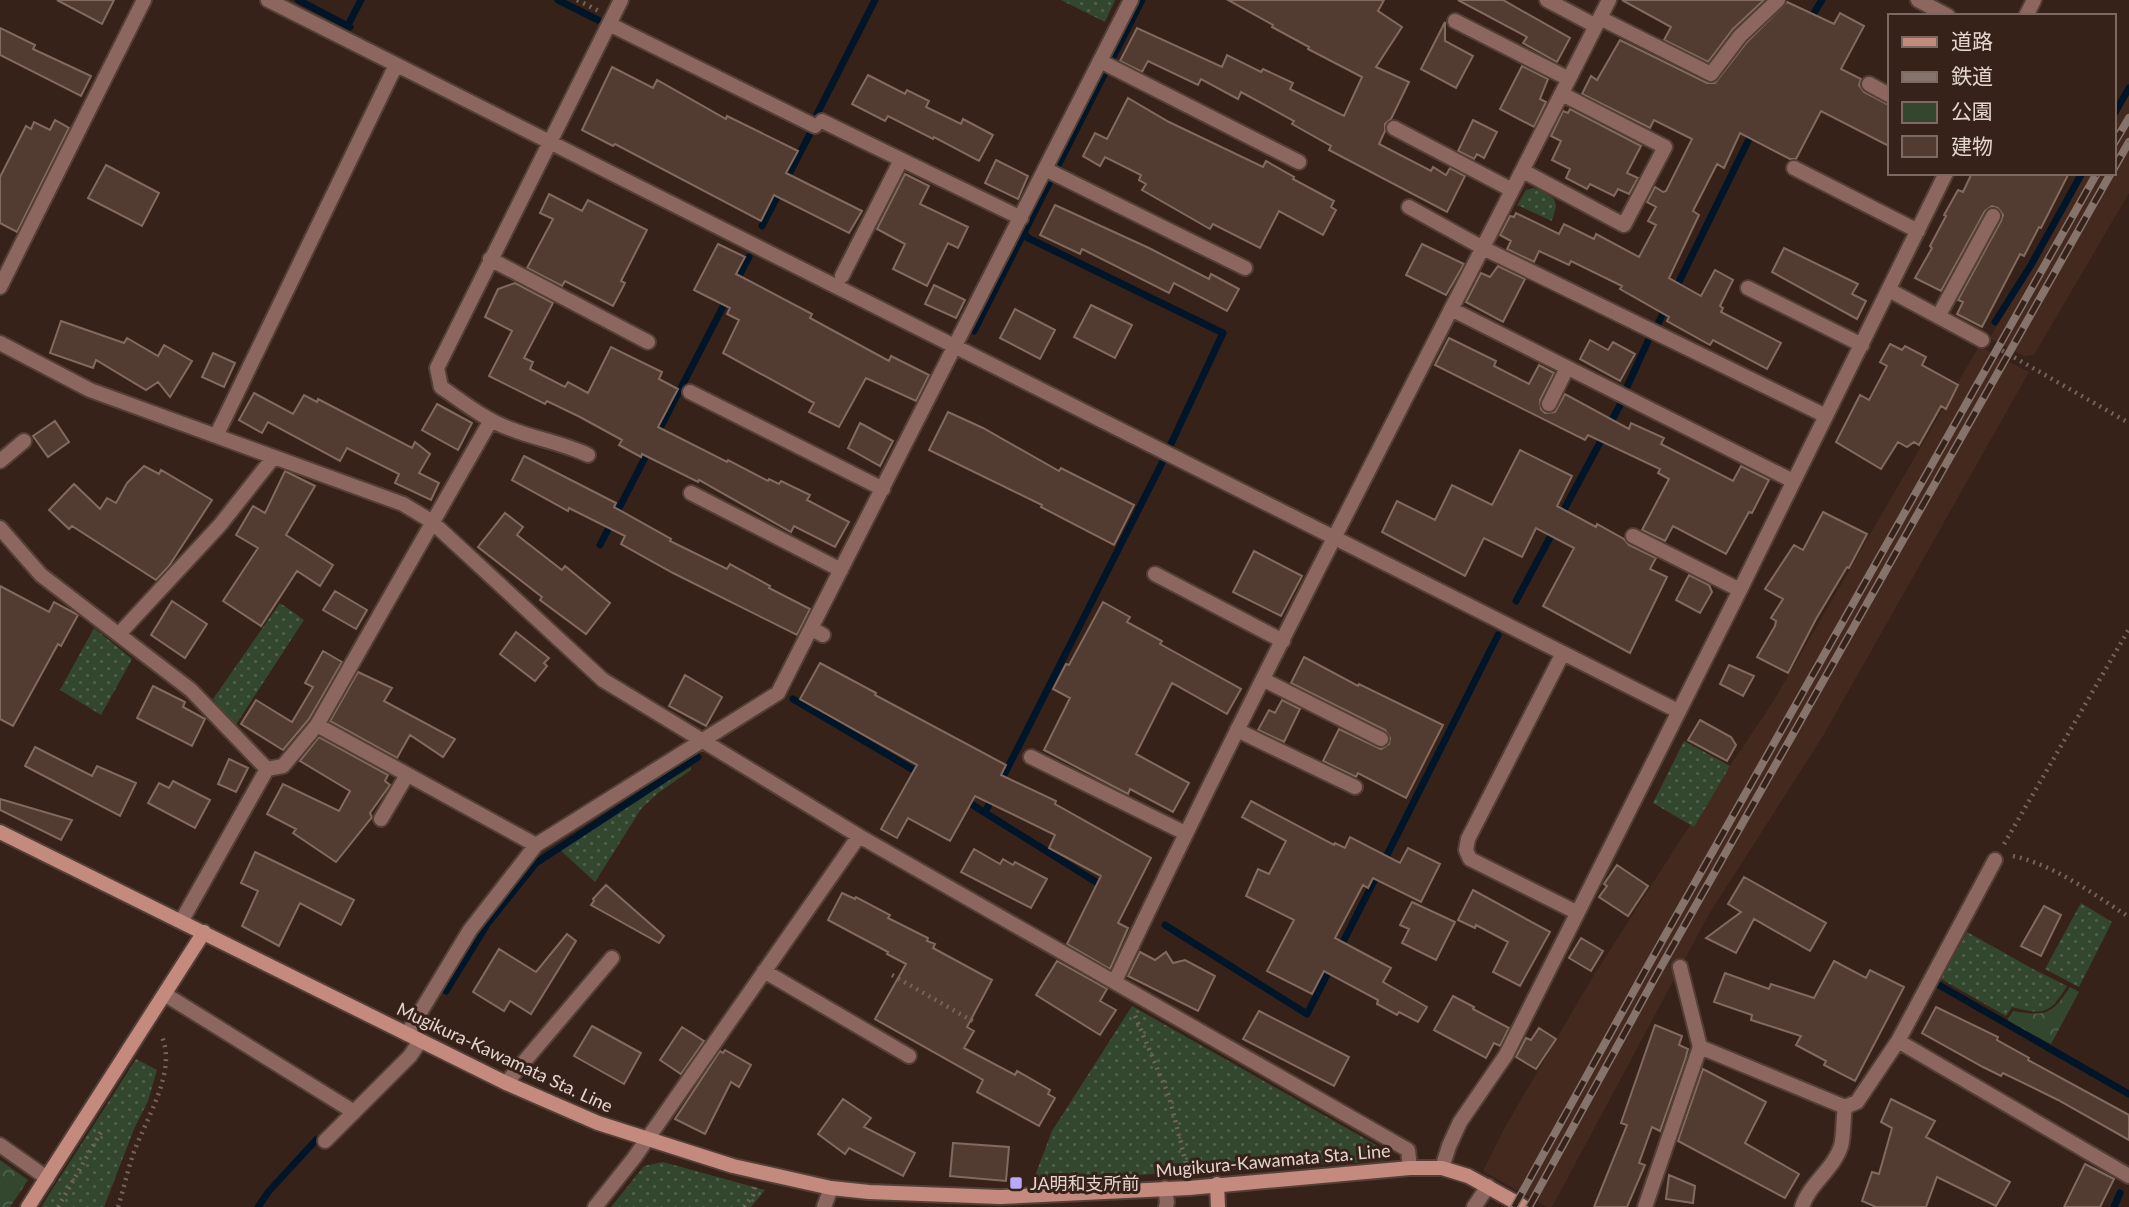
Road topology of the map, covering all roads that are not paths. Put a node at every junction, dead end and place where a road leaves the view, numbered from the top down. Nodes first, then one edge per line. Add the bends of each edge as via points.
1 (145, 0) edge
2 (268, 0) edge
3 (621, 0) edge
4 (1131, 0) edge
5 (1548, 0) edge
6 (1609, 0) edge
7 (1778, 0) edge
8 (1918, 0) edge
9 (1944, 14) edge
10 (1455, 21) dead end
11 (1598, 22) junction
12 (609, 24) junction
13 (1100, 61) junction
14 (396, 65) junction
15 (1569, 79) junction
16 (1868, 84) dead end
17 (1562, 94) junction
18 (1888, 94) edge
19 (1394, 128) dead end
20 (549, 142) junction
21 (901, 160) junction
22 (1299, 162) dead end
23 (1794, 168) dead end
24 (1045, 169) junction
25 (1523, 171) junction
26 (1945, 175) edge
27 (1512, 190) junction
28 (1409, 207) dead end
29 (1993, 216) dead end
30 (1021, 218) junction
31 (1918, 231) junction
32 (1483, 248) junction
33 (490, 259) junction
34 (1245, 268) dead end
35 (842, 276) dead end
36 (0, 287) edge
37 (1748, 288) dead end
38 (1889, 290) junction
39 (1451, 309) junction
40 (1939, 315) junction
41 (1982, 340) road end
42 (648, 342) dead end
43 (0, 343) edge
44 (1862, 345) junction
45 (956, 347) junction
46 (1567, 369) junction
47 (690, 393) dead end
48 (1549, 404) dead end
49 (1826, 416) junction
50 (491, 420) junction
51 (217, 434) junction
52 (24, 442) dead end
53 (588, 455) dead end
54 (273, 458) junction
55 (0, 461) edge
56 (1793, 481) junction
57 (883, 489) junction
58 (691, 493) dead end
59 (431, 521) junction
60 (0, 528) edge
61 (1633, 536) dead end
62 (1334, 537) junction
63 (841, 570) junction
64 (1155, 574) dead end
65 (1740, 590) junction
66 (119, 634) junction
67 (1283, 641) junction
68 (1563, 653) junction
69 (1264, 680) junction
70 (1678, 711) junction
71 (317, 725) junction
72 (1237, 730) junction
73 (1381, 739) dead end
74 (702, 741) junction
75 (1031, 757) dead end
76 (267, 769) junction
77 (407, 775) junction
78 (1355, 787) dead end
79 (381, 818) dead end
80 (0, 832) edge
81 (1185, 833) junction
82 (859, 836) junction
83 (536, 845) junction
84 (1995, 860) road end
85 (1576, 912) junction
86 (182, 920) junction
87 (204, 932) junction
88 (612, 958) dead end
89 (1680, 967) dead end
90 (764, 971) junction
91 (1115, 981) junction
92 (166, 995) junction
93 (414, 1038) junction
94 (1898, 1041) junction
95 (1700, 1047) junction
96 (909, 1056) dead end
97 (506, 1083) junction
98 (1845, 1107) junction
99 (354, 1112) junction
100 (647, 1140) junction
101 (326, 1141) dead end
102 (0, 1145) edge
103 (1410, 1168) junction
104 (1442, 1168) junction
105 (2129, 1176) edge
106 (47, 1178) junction
107 (1217, 1184) junction
108 (1488, 1186) junction
109 (831, 1188) junction
110 (1165, 1188) junction
111 (1047, 1201) edge
112 (940, 1202) edge
113 (28, 1207) edge
114 (595, 1207) edge
115 (824, 1207) edge
116 (1166, 1207) edge
117 (1218, 1207) edge
118 (1474, 1207) edge
119 (1524, 1207) edge
120 (1645, 1207) edge
121 (1802, 1207) edge

1 - 36 street
2 - 14 street
3 - 12 street
4 - 13 street
5 - 11 street
6 - 11 street
7 - 11 street via 1740,36 1711,74
8 - 9 street
10 - 15 street
11 - 15 street
12 - 20 street
12 - 21 street
13 - 22 street
13 - 24 street
14 - 20 street
14 - 51 street
15 - 17 street
16 - 18 street
17 - 25 street
17 - 25 street via 1665,146 1624,225
19 - 27 street
20 - 33 street
20 - 45 street
21 - 30 street
21 - 35 street
23 - 31 street
24 - 30 street
24 - 34 street
25 - 27 street
26 - 31 street
27 - 32 street
28 - 32 street
29 - 40 street
30 - 45 street
31 - 38 street
32 - 39 street
32 - 49 street
33 - 42 street
33 - 50 street via 437,368 441,387
37 - 44 street
38 - 40 street
38 - 44 street
39 - 46 street
39 - 62 street
40 - 41 street
43 - 51 street via 90,390
44 - 49 street
45 - 57 street
45 - 62 street
46 - 48 street
46 - 56 street
47 - 57 street
49 - 56 street
50 - 53 street
50 - 59 street
51 - 54 street
52 - 55 street
54 - 59 street via 403,504
54 - 66 street via 220,525
56 - 65 street
57 - 63 street
58 - 63 street
59 - 71 street
59 - 74 street via 603,680
60 - 66 street via 41,575
61 - 65 street
62 - 67 street
62 - 68 street
63 - 74 street via 817,632 778,694
64 - 67 street
65 - 70 street
66 - 76 street via 191,690
67 - 69 street
68 - 70 street
68 - 85 street via 1466,850 1470,859
69 - 72 street
69 - 73 street
70 - 85 street
71 - 76 street via 283,766
71 - 77 street
72 - 78 street
72 - 81 street
74 - 82 street
74 - 83 street
75 - 81 street
76 - 86 street
77 - 79 street
77 - 83 street
80 - 86 main road, Mugikura-Kawamata Sta. Line
81 - 91 street
82 - 90 street via 803,925
82 - 91 street via 1037,944
83 - 93 street via 470,930
84 - 94 street
85 - 104 street via 1499,1068 1460,1122
86 - 87 main road, Mugikura-Kawamata Sta. Line
87 - 92 main road
87 - 93 main road, Mugikura-Kawamata Sta. Line
88 - 97 street
89 - 95 street
90 - 96 street
90 - 100 street
91 - 103 street via 1408,1150
92 - 99 street
92 - 106 main road
93 - 97 main road, Mugikura-Kawamata Sta. Line
93 - 99 street via 410,1056
94 - 98 street via 1857,1102
94 - 105 street
95 - 98 street
95 - 120 street
97 - 100 main road, Mugikura-Kawamata Sta. Line via 598,1124
98 - 121 street via 1841,1146
99 - 101 street
100 - 109 main road, Mugikura-Kawamata Sta. Line
100 - 114 street
102 - 106 street
103 - 104 main road, Mugikura-Kawamata Sta. Line
103 - 107 main road, Mugikura-Kawamata Sta. Line
104 - 108 main road, Mugikura-Kawamata Sta. Line
106 - 113 main road
107 - 110 main road, Mugikura-Kawamata Sta. Line
107 - 117 main road
108 - 118 street
108 - 119 main road, Mugikura-Kawamata Sta. Line
109 - 112 main road, Mugikura-Kawamata Sta. Line
109 - 115 street
110 - 111 main road, Mugikura-Kawamata Sta. Line
110 - 116 street
111 - 112 main road, Mugikura-Kawamata Sta. Line

